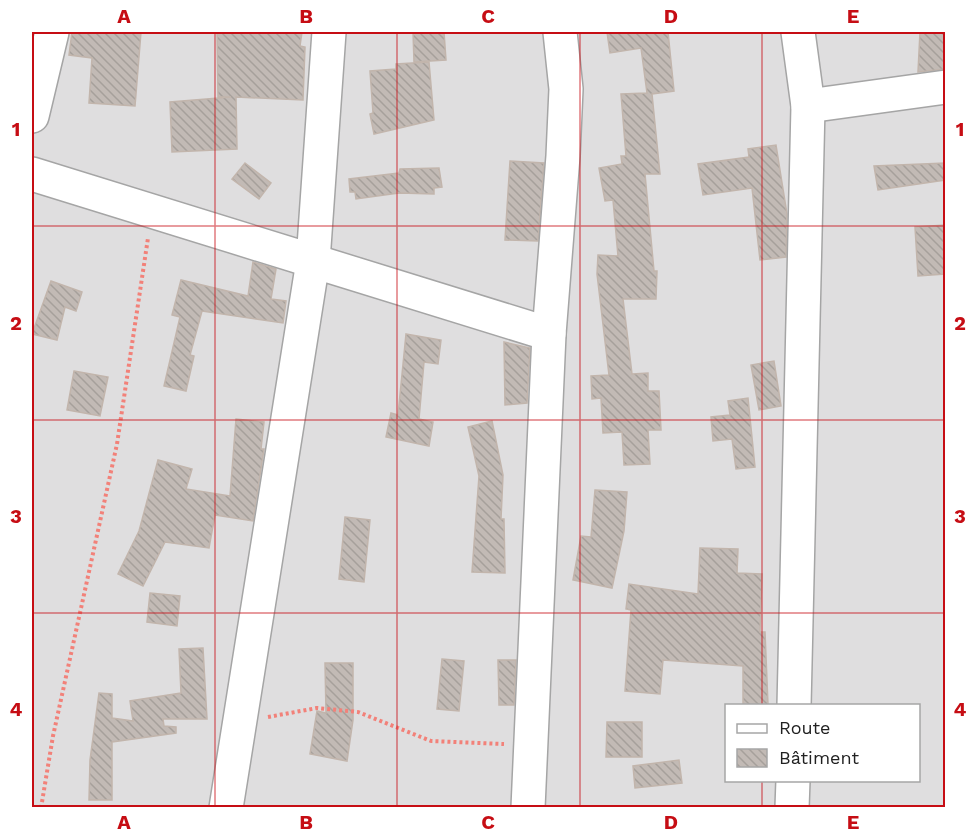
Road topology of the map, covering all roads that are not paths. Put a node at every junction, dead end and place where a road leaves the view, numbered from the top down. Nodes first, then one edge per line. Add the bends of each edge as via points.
1 (52, 32) edge
2 (329, 32) edge
3 (560, 32) edge
4 (798, 32) edge
5 (945, 87) edge
6 (808, 106) junction
7 (32, 116) edge
8 (32, 174) edge
9 (313, 261) junction
10 (549, 334) junction
11 (795, 704) edge
12 (793, 782) edge
13 (226, 807) edge
14 (528, 807) edge
15 (792, 807) edge

1 - 7 street
2 - 9 street
3 - 10 street via 566,89
4 - 6 street
5 - 6 street
6 - 11 street
8 - 9 street
9 - 10 street
9 - 13 street
10 - 14 street
12 - 15 street

